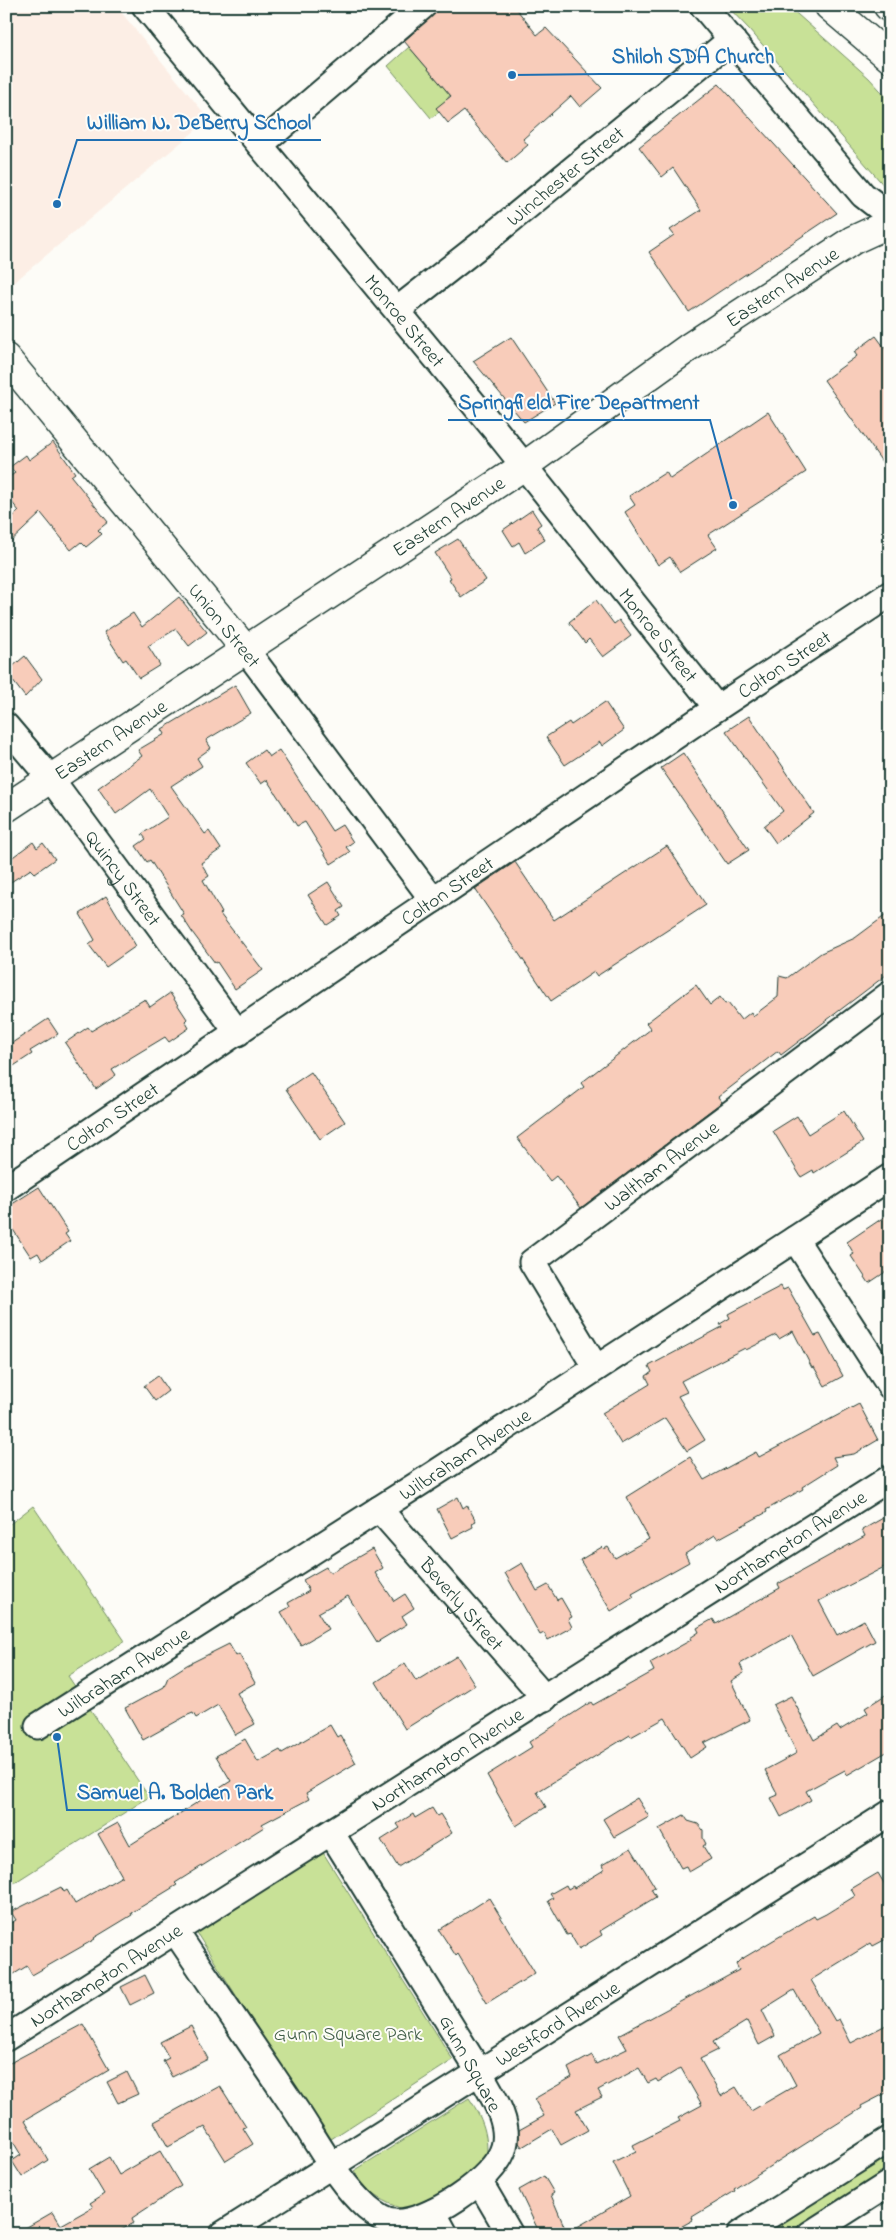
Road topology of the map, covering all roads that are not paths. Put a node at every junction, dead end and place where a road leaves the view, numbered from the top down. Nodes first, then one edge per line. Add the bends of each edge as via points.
1 (145, 6) edge
2 (423, 6) edge
3 (703, 6) edge
4 (829, 6) edge
5 (732, 39) junction
6 (890, 58) edge
7 (260, 145) junction
8 (890, 216) edge
9 (890, 223) edge
10 (397, 310) junction
11 (6, 358) edge
12 (524, 466) junction
13 (890, 594) edge
14 (246, 650) junction
15 (717, 708) junction
16 (6, 726) edge
17 (51, 779) junction
18 (6, 808) edge
19 (434, 900) junction
20 (890, 994) edge
21 (238, 1033) junction
22 (890, 1177) edge
23 (6, 1188) edge
24 (795, 1238) junction
25 (596, 1368) junction
26 (890, 1386) edge
27 (890, 1478) edge
28 (379, 1509) junction
29 (545, 1698) junction
30 (38, 1726) dead end
31 (890, 1813) edge
32 (332, 1834) junction
33 (175, 1932) junction
34 (6, 2038) edge
35 (480, 2073) junction
36 (890, 2139) edge
37 (332, 2165) junction
38 (479, 2180) junction
39 (890, 2183) edge
40 (433, 2212) junction
41 (223, 2234) edge
42 (445, 2234) edge
43 (510, 2234) edge
44 (740, 2234) edge
45 (810, 2234) edge

1 - 7 street, Monroe Street
2 - 7 street
3 - 5 street
4 - 6 street
5 - 8 street via 862,195
5 - 10 street, Winchester Street
7 - 10 street, Monroe Street
9 - 12 street, Eastern Avenue via 853,240 688,348
10 - 12 street, Monroe Street
11 - 14 street, Union Street
12 - 14 street, Eastern Avenue
12 - 15 street, Monroe Street
13 - 15 street, Colton Street
14 - 17 street, Eastern Avenue
14 - 19 street, Union Street
15 - 19 street, Colton Street
16 - 17 street, Quincy Street
17 - 18 street, Eastern Avenue
17 - 21 street, Quincy Street
19 - 21 street, Colton Street
20 - 25 street, Waltham Avenue via 532,1262
21 - 23 street, Colton Street
22 - 24 street, Wilbraham Avenue
24 - 25 street, Wilbraham Avenue
24 - 26 street
25 - 28 street, Wilbraham Avenue
27 - 29 street, Northampton Avenue
28 - 29 street, Beverly Street
28 - 30 street, Wilbraham Avenue
29 - 32 street, Northampton Avenue
31 - 35 street, Westford Avenue
32 - 33 street, Northampton Avenue
32 - 35 street, Gunn Square
33 - 34 street, Northampton Avenue
33 - 37 street, Gunn Square
35 - 37 street, Westford Avenue
35 - 38 street, Gunn Square via 496,2102 505,2137 501,2154
36 - 44 street
37 - 40 street, Gunn Square via 362,2202 384,2219 401,2222
37 - 41 street, Westford Avenue
38 - 40 street, Gunn Square
38 - 43 street
39 - 45 street
40 - 42 street

